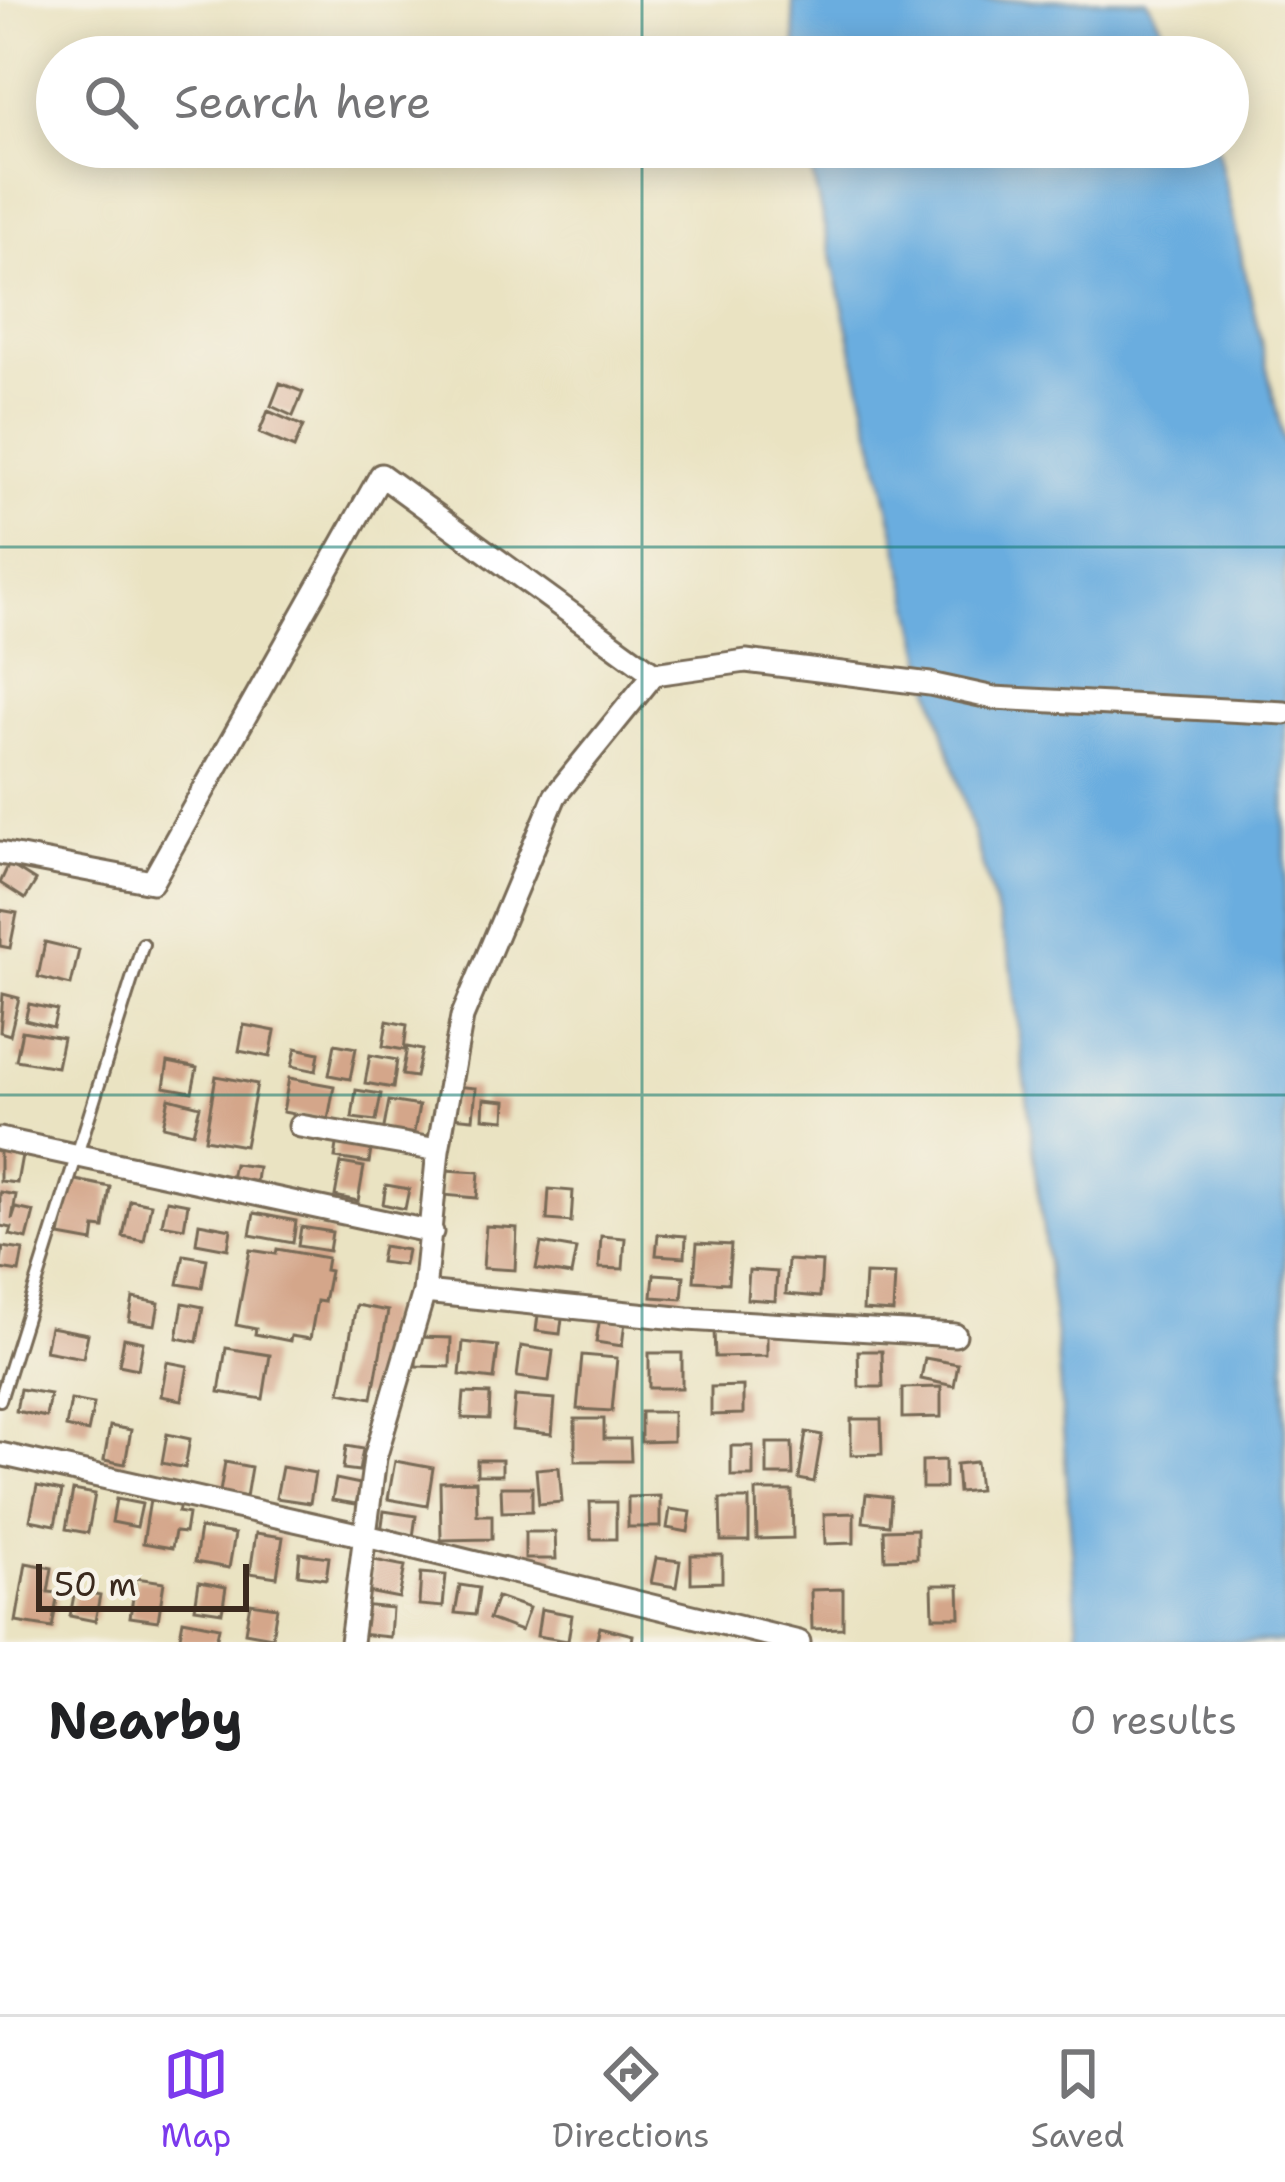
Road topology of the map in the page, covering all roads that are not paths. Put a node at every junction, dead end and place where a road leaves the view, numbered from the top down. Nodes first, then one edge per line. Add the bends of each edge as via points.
1 (654, 674) junction
2 (1285, 713) edge
3 (0, 853) edge
4 (143, 944) dead end
5 (300, 1126) dead end
6 (0, 1139) edge
7 (438, 1150) junction
8 (76, 1157) junction
9 (432, 1232) junction
10 (424, 1292) junction
11 (955, 1335) dead end
12 (0, 1400) edge
13 (0, 1454) edge
14 (366, 1536) junction
15 (351, 1642) edge
16 (799, 1642) edge

1 - 2 street via 746,662 994,698
1 - 3 street via 381,476 152,882
1 - 7 street via 555,796 462,1017
4 - 8 lane
5 - 7 street
6 - 8 street
7 - 9 street
8 - 9 street
8 - 12 lane
9 - 10 street
10 - 11 street
10 - 14 street via 376,1458
13 - 14 street
14 - 15 street
14 - 16 street

